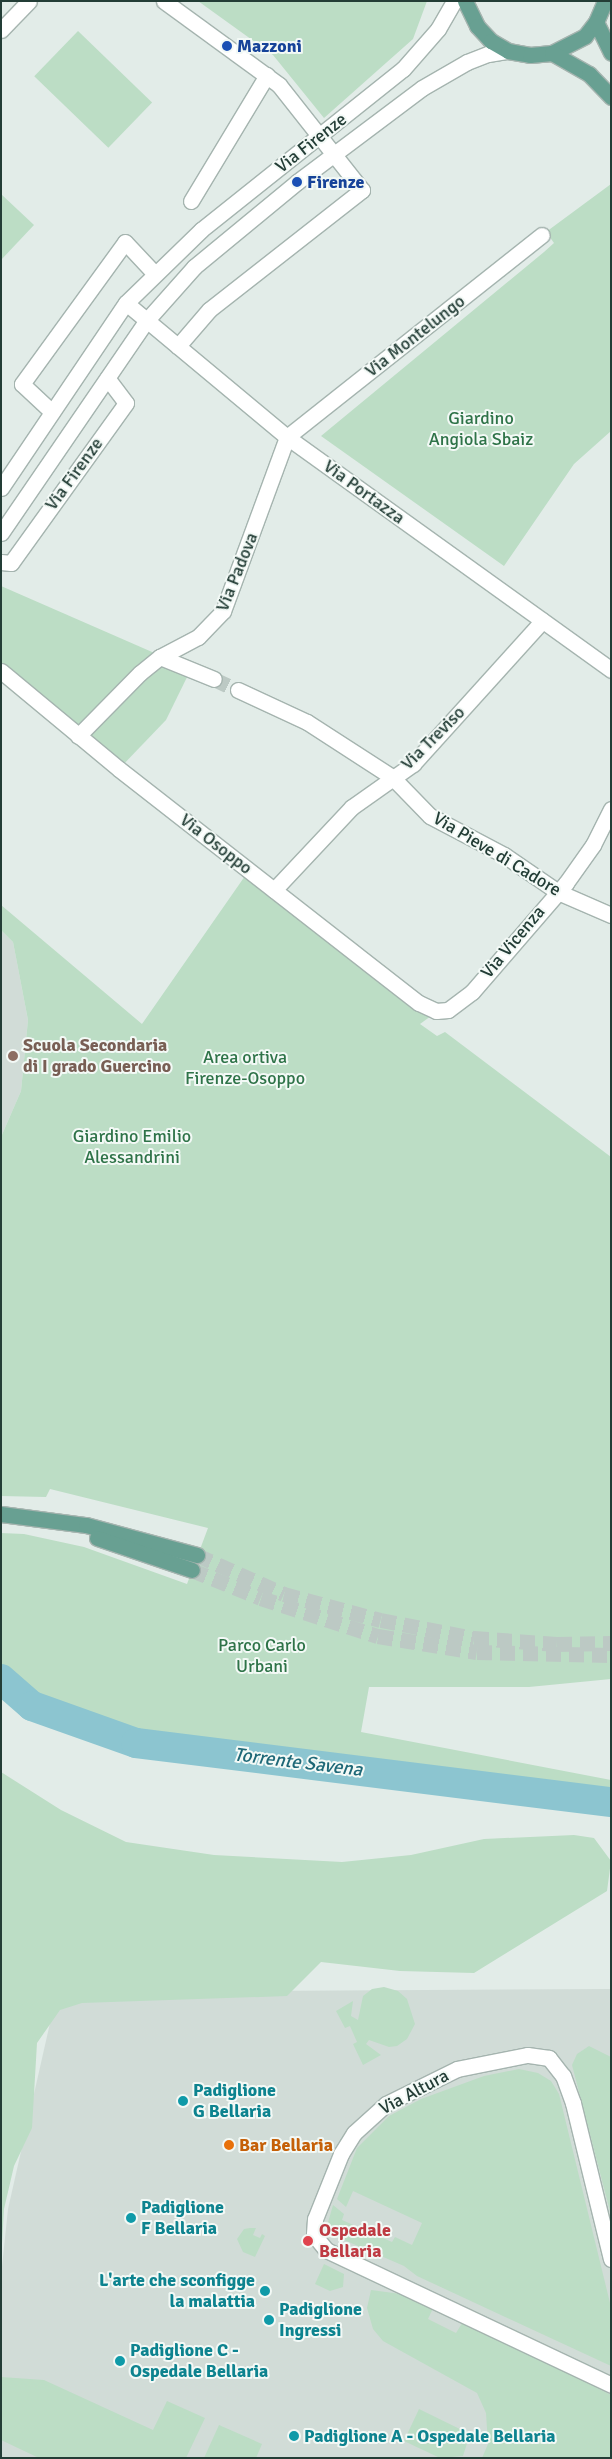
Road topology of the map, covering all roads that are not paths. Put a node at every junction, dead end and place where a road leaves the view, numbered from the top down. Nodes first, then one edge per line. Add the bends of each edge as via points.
1 (30, 1) edge
2 (164, 1) edge
3 (454, 1) edge
4 (465, 1) edge
5 (605, 1) edge
6 (596, 22) junction
7 (1, 30) edge
8 (508, 50) junction
9 (611, 53) edge
10 (552, 54) junction
11 (267, 75) junction
12 (611, 97) edge
13 (320, 136) junction
14 (334, 155) junction
15 (192, 201) dead end
16 (542, 235) dead end
17 (154, 273) junction
18 (126, 303) junction
19 (147, 320) junction
20 (178, 346) junction
21 (107, 378) junction
22 (52, 412) junction
23 (288, 436) junction
24 (1, 488) edge
25 (1, 533) edge
26 (1, 562) edge
27 (542, 621) junction
28 (160, 657) junction
29 (611, 670) edge
30 (1, 671) edge
31 (214, 679) tunnel mouth
32 (238, 690) tunnel mouth
33 (78, 736) junction
34 (392, 778) junction
35 (611, 809) edge
36 (274, 890) junction
37 (558, 892) junction
38 (611, 915) edge
39 (436, 1011) joint
40 (1, 1514) edge
41 (42, 1517) junction
42 (197, 1555) tunnel mouth
43 (192, 1570) tunnel mouth
44 (611, 2259) edge
45 (604, 2378) edge
46 (611, 2385) edge

1 - 7 street
2 - 11 street
3 - 13 street, Via Firenze via 438,30 404,69
4 - 8 main road via 476,26 491,41
5 - 6 main road
6 - 9 main road
6 - 10 main road via 584,36
8 - 10 main road via 530,55
8 - 14 street, Via Firenze via 488,54 446,73
10 - 12 main road via 589,74
11 - 13 street
11 - 15 street
13 - 14 street
13 - 17 street, Via Firenze via 201,230
14 - 19 street, Via Firenze via 212,250
14 - 20 street, Via Firenze via 362,190 209,310
16 - 23 street, Via Montelungo
17 - 18 street, Via Firenze
17 - 22 street via 125,242 22,384
18 - 19 street, Via Portazza
18 - 22 street, Via Firenze
19 - 20 street, Via Portazza
19 - 21 street, Via Firenze
20 - 23 street, Via Portazza
21 - 25 street, Via Firenze
21 - 26 street, Via Firenze via 126,402 11,563
22 - 24 street, Via Firenze
23 - 27 street, Via Portazza
23 - 28 street, Via Padova via 223,611 198,637
27 - 29 street, Via Portazza
27 - 34 street, Via Treviso via 413,764
28 - 31 street
28 - 33 street, Via Padova
30 - 33 street, Via Osoppo
32 - 34 street, Via Pieve di Cadore via 306,722
33 - 36 street, Via Osoppo
34 - 36 street, Via Treviso via 352,807
34 - 37 street, Via Pieve di Cadore via 430,816 504,855
35 - 37 street, Via Vicenza via 580,867
36 - 39 street, Via Osoppo via 419,1003
37 - 38 street, Via Pieve di Cadore
37 - 39 street, Via Vicenza via 472,992 448,1010
40 - 41 main road
41 - 42 main road via 86,1525
41 - 43 main road
44 - 45 street, Via Altura via 573,2103 563,2076 549,2058 527,2055 457,2070 386,2104 354,2133 340,2154 315,2219 314,2235 326,2250
45 - 46 street, Via Altura

